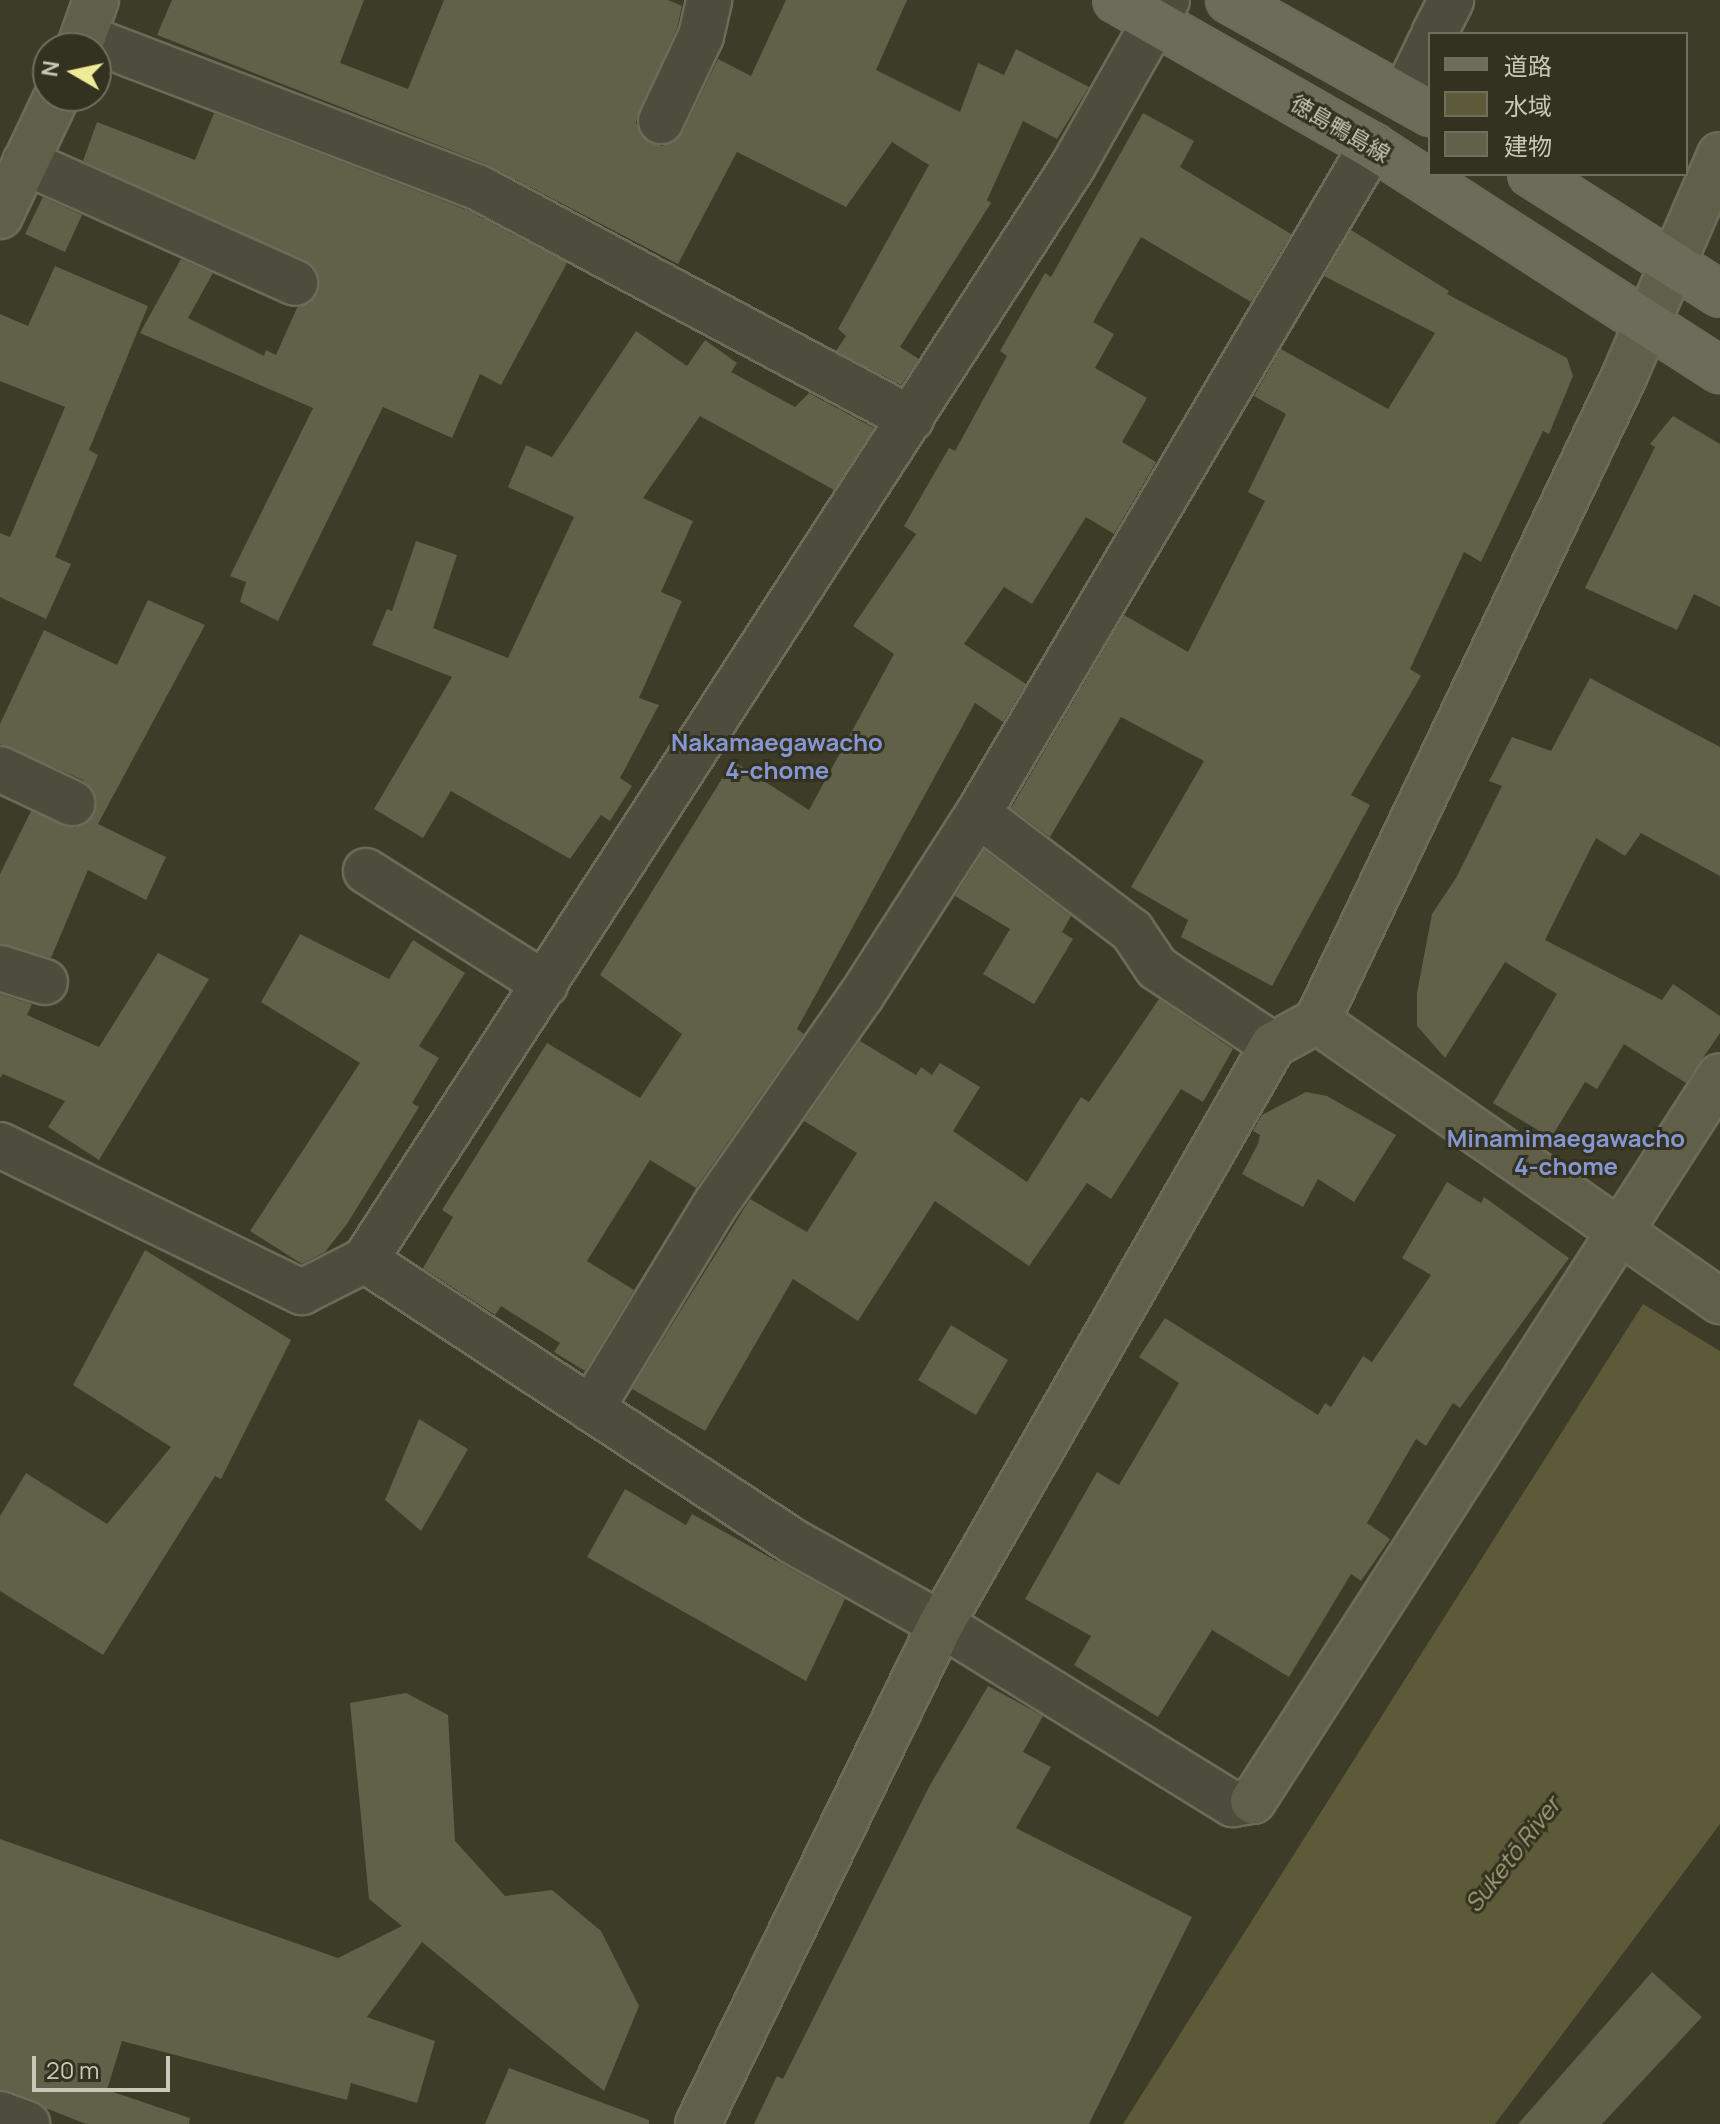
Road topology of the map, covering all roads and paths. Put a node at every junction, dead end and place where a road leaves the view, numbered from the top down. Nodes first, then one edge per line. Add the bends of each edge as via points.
1 (709, 0) edge
2 (1116, 0) edge
3 (1229, 0) edge
4 (1451, 0) edge
5 (1161, 11) edge
6 (87, 28) edge
7 (1435, 32) edge
8 (1428, 53) edge
9 (1417, 105) edge
10 (48, 112) edge
11 (661, 121) dead end
12 (1372, 146) junction
13 (1720, 155) edge
14 (1534, 176) edge
15 (10, 184) edge
16 (1671, 260) junction
17 (295, 283) dead end
18 (1720, 294) edge
19 (1648, 319) junction
20 (1720, 370) edge
21 (911, 419) junction
22 (0, 769) edge
23 (72, 803) dead end
24 (978, 814) junction
25 (366, 871) dead end
26 (0, 968) edge
27 (45, 982) dead end
28 (545, 984) junction
29 (1317, 1021) junction
30 (1273, 1045) junction
31 (1720, 1076) edge
32 (0, 1145) edge
33 (1619, 1227) junction
34 (365, 1260) junction
35 (1720, 1301) edge
36 (591, 1409) junction
37 (941, 1624) junction
38 (0, 2114) edge
39 (27, 2124) edge
40 (698, 2124) edge

1 - 11 street via 701,36
2 - 5 main road, 徳島鴨島線
3 - 9 main road
4 - 7 street
5 - 12 main road, 徳島鴨島線
5 - 21 street via 1073,166
6 - 21 street via 477,187
8 - 9 street
10 - 15 street
12 - 19 main road, 徳島鴨島線
12 - 24 street
13 - 16 street
14 - 16 main road
15 - 17 street
16 - 18 main road
16 - 19 street
19 - 20 main road, 徳島鴨島線
19 - 29 street
21 - 28 street
22 - 23 street
24 - 30 street via 1132,931 1157,968
24 - 36 street via 861,996 715,1205
25 - 28 street
26 - 27 street
28 - 34 street
29 - 30 street
29 - 33 street
30 - 37 street
31 - 33 street
32 - 34 street via 302,1292
33 - 35 street
33 - 37 street via 1253,1801 1233,1804
34 - 36 street
36 - 37 street via 794,1542
37 - 40 street
38 - 39 street

